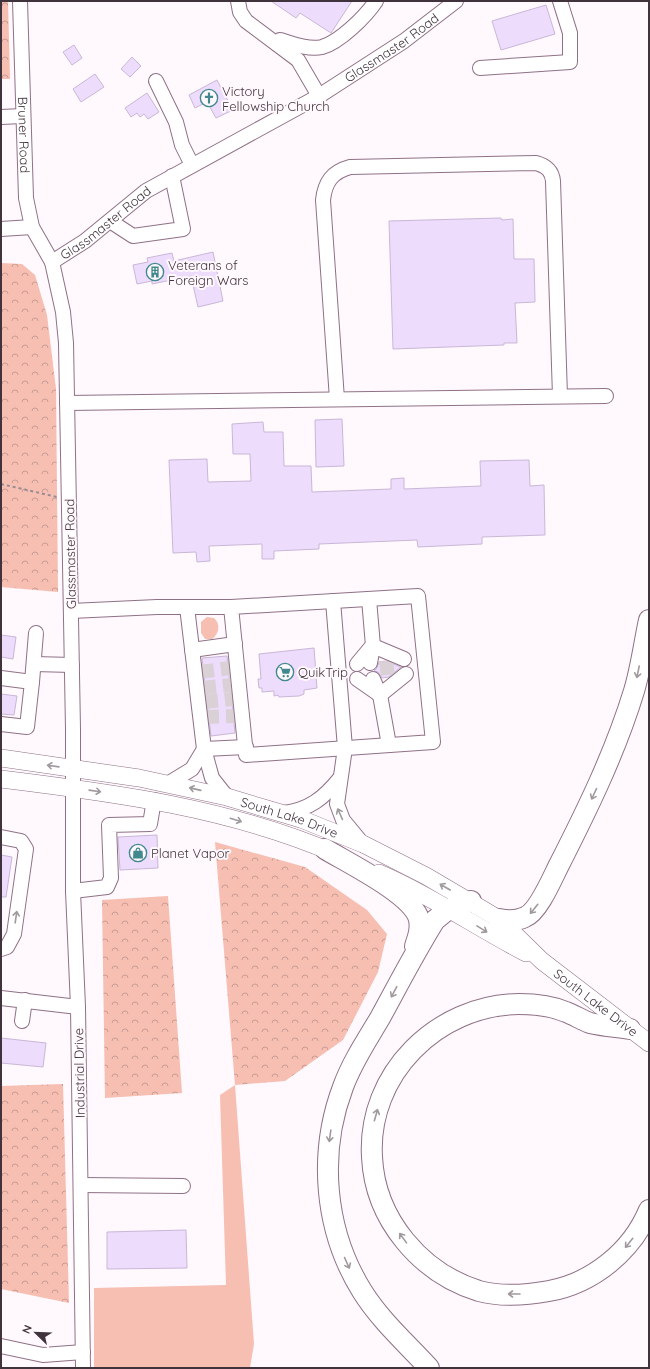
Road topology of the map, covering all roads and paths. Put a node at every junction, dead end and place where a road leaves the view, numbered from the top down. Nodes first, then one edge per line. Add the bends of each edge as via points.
1 (20, 1) edge
2 (238, 1) edge
3 (376, 1) edge
4 (456, 1) edge
5 (560, 1) edge
6 (277, 44) junction
7 (480, 68) dead end
8 (156, 81) dead end
9 (319, 96) junction
10 (206, 102) dead end
11 (204, 105) dead end
12 (23, 116) junction
13 (1, 117) edge
14 (192, 165) junction
15 (172, 176) junction
16 (110, 222) junction
17 (32, 227) junction
18 (1, 229) edge
19 (52, 262) junction
20 (560, 396) junction
21 (606, 396) dead end
22 (337, 399) junction
23 (67, 403) junction
24 (1, 484) edge
25 (69, 500) junction
26 (369, 599) junction
27 (333, 601) junction
28 (187, 607) junction
29 (231, 607) junction
30 (71, 611) junction
31 (649, 620) edge
32 (36, 632) dead end
33 (235, 644) junction
34 (372, 646) junction
35 (192, 650) junction
36 (404, 659) dead end
37 (386, 661) tunnel mouth
38 (363, 663) dead end
39 (34, 664) junction
40 (72, 665) junction
41 (406, 674) dead end
42 (388, 677) tunnel mouth
43 (1, 678) edge
44 (358, 678) dead end
45 (373, 678) tunnel mouth
46 (32, 682) junction
47 (380, 695) junction
48 (1, 724) edge
49 (389, 745) junction
50 (246, 747) junction
51 (345, 748) junction
52 (204, 749) junction
53 (1, 758) edge
54 (74, 778) junction
55 (341, 778) junction
56 (1, 779) edge
57 (169, 783) junction
58 (228, 797) junction
59 (154, 800) junction
60 (283, 813) junction
61 (1, 838) edge
62 (362, 844) junction
63 (325, 849) junction
64 (73, 891) junction
65 (471, 901) junction
66 (449, 909) junction
67 (499, 919) junction
68 (1, 949) edge
69 (412, 958) junction
70 (542, 961) junction
71 (1, 998) edge
72 (25, 1000) junction
73 (78, 1007) junction
74 (22, 1021) dead end
75 (630, 1029) junction
76 (649, 1043) edge
77 (81, 1185) junction
78 (183, 1186) dead end
79 (649, 1210) edge
80 (1, 1346) edge
81 (83, 1352) junction
82 (83, 1368) edge
83 (429, 1368) edge

1 - 12 street, Bruner Road
2 - 6 street via 240,12 246,21
3 - 6 street via 354,25 329,44 313,47 280,40
4 - 9 street, Glassmaster Road via 404,41
5 - 7 street via 570,33 570,62
6 - 9 street via 298,60
8 - 14 street via 176,122 182,146
9 - 14 street, Glassmaster Road
10 - 11 path
12 - 13 street
12 - 17 street, Bruner Road via 26,198
14 - 15 street, Glassmaster Road
15 - 16 street, Glassmaster Road via 146,191
15 - 16 street via 183,229 133,236
16 - 19 street, Glassmaster Road via 73,250
17 - 18 street
17 - 19 street, Bruner Road
19 - 23 street, Glassmaster Road via 63,312
20 - 21 street
20 - 22 street
20 - 22 street via 553,182 548,169 536,163 350,167 333,174 323,200
22 - 23 street
23 - 25 street, Glassmaster Road
24 - 25 path
25 - 30 street, Glassmaster Road
26 - 27 street
26 - 34 street
26 - 49 street via 418,596 433,742
27 - 29 street
27 - 51 street
28 - 29 street
28 - 30 street
28 - 35 street
29 - 33 street
30 - 40 street, Glassmaster Road
31 -> 67 highway via 634,689 608,764 585,814 551,881 531,913 515,921
32 - 39 street
33 - 35 street
33 - 50 street via 236,692
34 - 36 street
34 - 37 street
34 - 38 street
35 - 52 street via 203,717
39 - 40 street
39 - 46 street
40 - 54 street, Glassmaster Road
41 - 47 street
42 - 47 street
43 - 46 street
44 - 47 street
45 - 47 street
46 - 48 street via 27,727
47 - 49 street
49 - 51 street
50 - 51 street via 246,754
50 - 52 street
51 - 55 street
52 - 57 street via 192,769
52 - 58 street via 212,778
54 -> 53 main road, South Lake Drive
54 - 56 main road, South Lake Drive
54 - 57 main road, South Lake Drive via 105,772
54 -> 59 main road, South Lake Drive
54 - 64 street, Industrial Drive
55 - 60 street via 315,804 295,812
62 -> 55 street via 338,812 337,799
58 -> 57 main road, South Lake Drive
58 - 60 main road, South Lake Drive
59 -> 63 main road, South Lake Drive via 215,814
59 - 64 street via 150,824 109,825 110,878 107,887
60 - 62 main road, South Lake Drive
68 -> 61 street via 8,947 14,934 26,849 21,841
65 -> 62 main road, South Lake Drive
63 - 66 main road, South Lake Drive via 385,875
63 - 69 highway via 384,884 416,911 420,926
64 - 73 street, Industrial Drive
65 - 66 highway
65 - 67 main road, South Lake Drive
66 - 69 highway via 435,920
66 -> 70 main road, South Lake Drive via 489,934
67 - 70 main road, South Lake Drive
69 -> 83 highway via 343,1086 335,1108 329,1140 328,1191 336,1232 358,1285 387,1325
70 - 75 main road, South Lake Drive
71 - 72 street
72 - 73 street
72 - 74 street
73 - 77 street, Industrial Drive
75 - 76 main road, South Lake Drive
79 -> 75 highway via 636,1235 624,1249 603,1267 581,1280 557,1290 534,1294 496,1294 480,1291 427,1264 404,1241 384,1207 374,1176 372,1158 374,1120 395,1071 407,1054 447,1022 488,1008 520,1004 553,1008 589,1023
77 - 78 street
77 - 81 street, Industrial Drive
80 - 81 street via 42,1355
81 - 82 street, Industrial Drive

